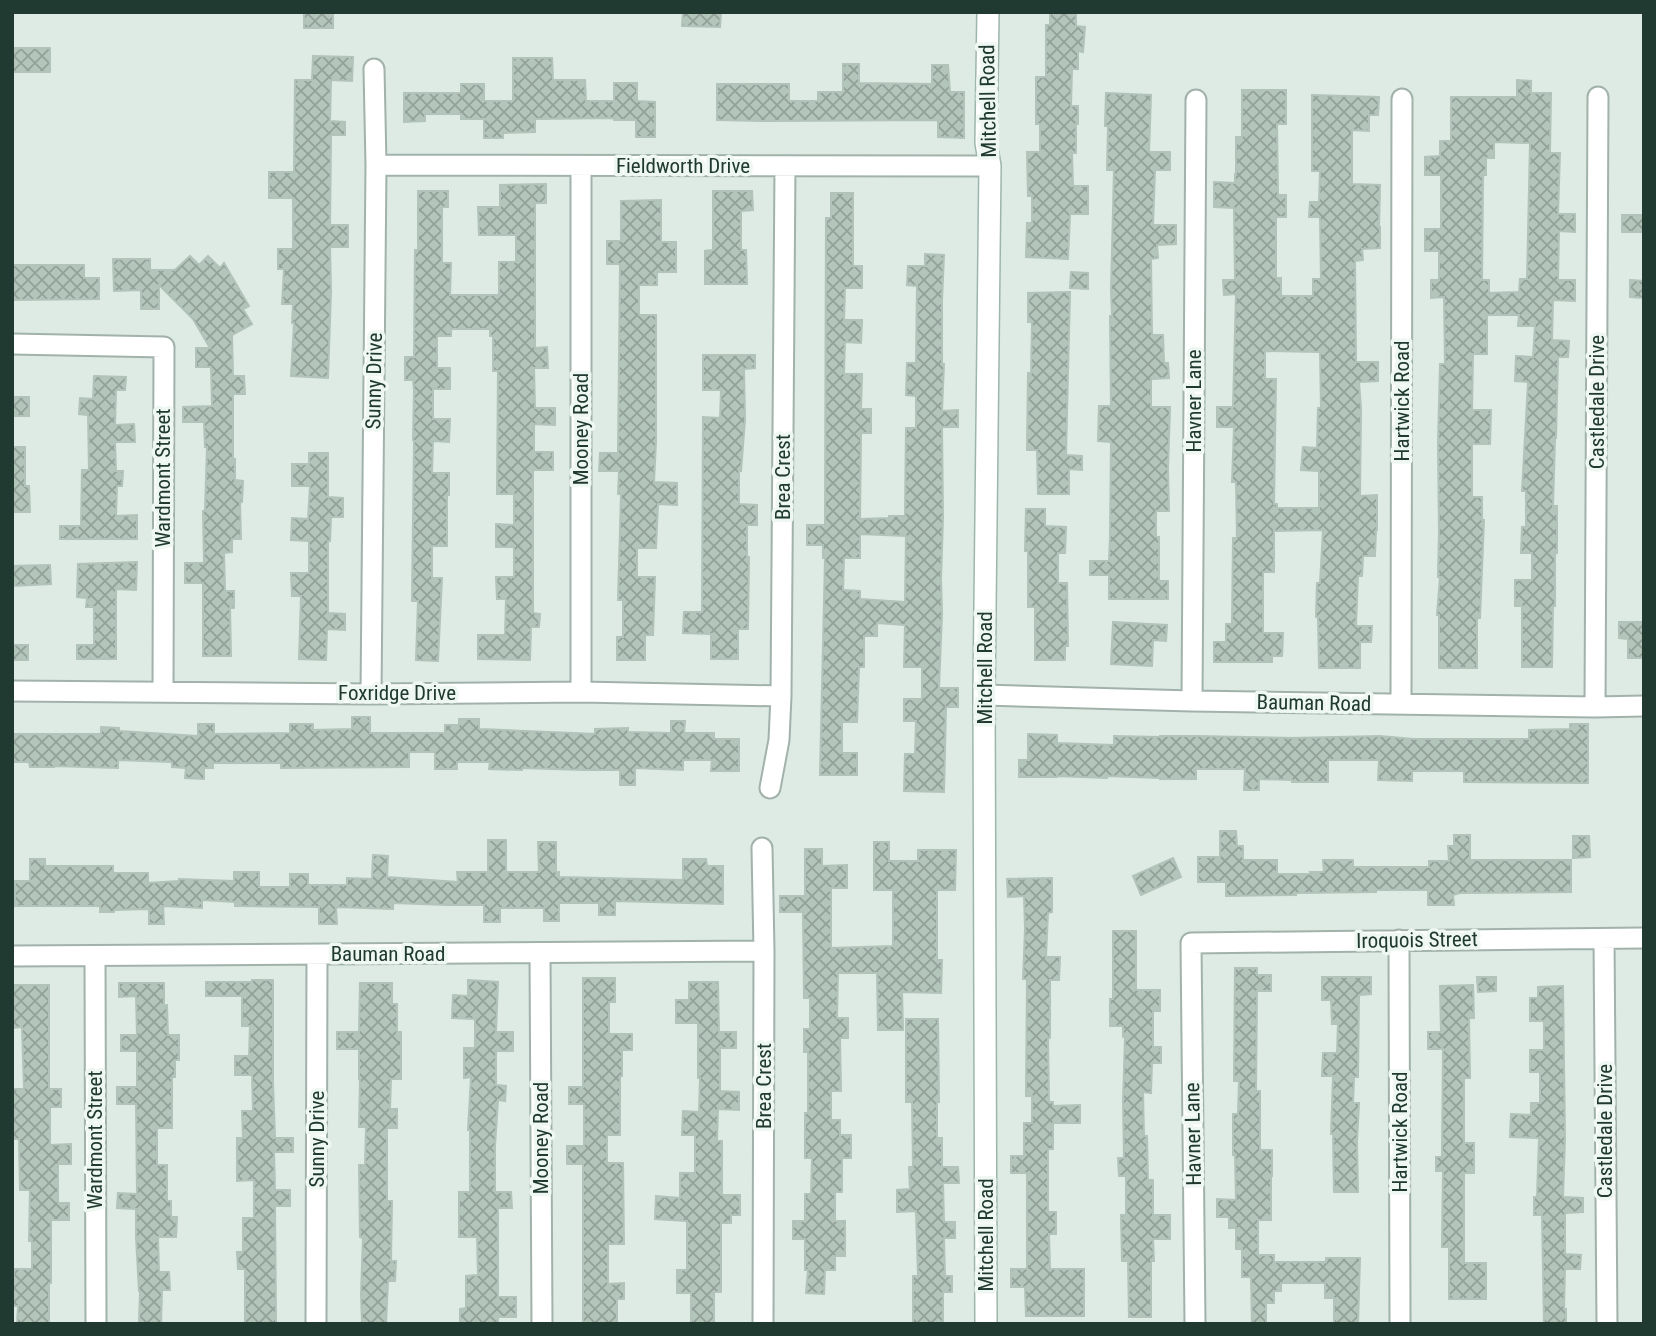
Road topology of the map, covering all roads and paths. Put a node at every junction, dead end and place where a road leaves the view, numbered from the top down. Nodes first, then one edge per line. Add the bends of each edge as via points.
1 (988, 12) edge
2 (374, 69) dead end
3 (1598, 97) dead end
4 (1402, 99) dead end
5 (1196, 100) dead end
6 (376, 165) junction
7 (581, 166) junction
8 (785, 166) junction
9 (990, 166) junction
10 (12, 344) edge
11 (12, 691) edge
12 (163, 691) junction
13 (581, 692) junction
14 (371, 694) junction
15 (984, 695) junction
16 (781, 696) junction
17 (1192, 701) junction
18 (1401, 704) junction
19 (1644, 706) edge
20 (1595, 707) junction
21 (770, 788) dead end
22 (762, 848) dead end
23 (1644, 938) edge
24 (1604, 939) junction
25 (1399, 940) junction
26 (1191, 943) joint
27 (764, 951) junction
28 (540, 953) junction
29 (317, 955) junction
30 (12, 956) edge
31 (94, 956) junction
32 (96, 1324) edge
33 (316, 1324) edge
34 (542, 1324) edge
35 (763, 1324) edge
36 (986, 1324) edge
37 (1195, 1324) edge
38 (1400, 1324) edge
39 (1607, 1324) edge

1 - 9 street, Mitchell Road via 986,143
2 - 6 street, Sunny Drive
3 - 20 street, Castledale Drive
4 - 18 street, Hartwick Road
5 - 17 street, Havner Lane
6 - 7 street, Fieldworth Drive
6 - 14 street, Sunny Drive
7 - 8 street, Fieldworth Drive
7 - 13 street, Mooney Road
8 - 9 street, Fieldworth Drive
8 - 16 street, Brea Crest
9 - 15 street, Mitchell Road
10 - 12 street, Wardmont Street via 164,347
11 - 12 street, Foxridge Drive
12 - 14 street, Foxridge Drive
13 - 14 street, Foxridge Drive
13 - 16 street, Foxridge Drive
15 - 17 street, Bauman Road
15 - 36 street, Mitchell Road
16 - 21 street, Brea Crest
17 - 18 street, Bauman Road
18 - 20 street, Bauman Road
19 - 20 street, Bauman Road
22 - 27 street, Brea Crest
23 - 24 street, Iroquois Street
24 - 25 street, Iroquois Street
24 - 39 street, Castledale Drive
25 - 26 street, Iroquois Street
25 - 38 street, Hartwick Road
26 - 37 street, Havner Lane
27 - 28 street, Bauman Road
27 - 35 street, Brea Crest
28 - 29 street, Bauman Road
28 - 34 street, Mooney Road
29 - 31 street, Bauman Road
29 - 33 street, Sunny Drive
30 - 31 street, Bauman Road
31 - 32 street, Wardmont Street

